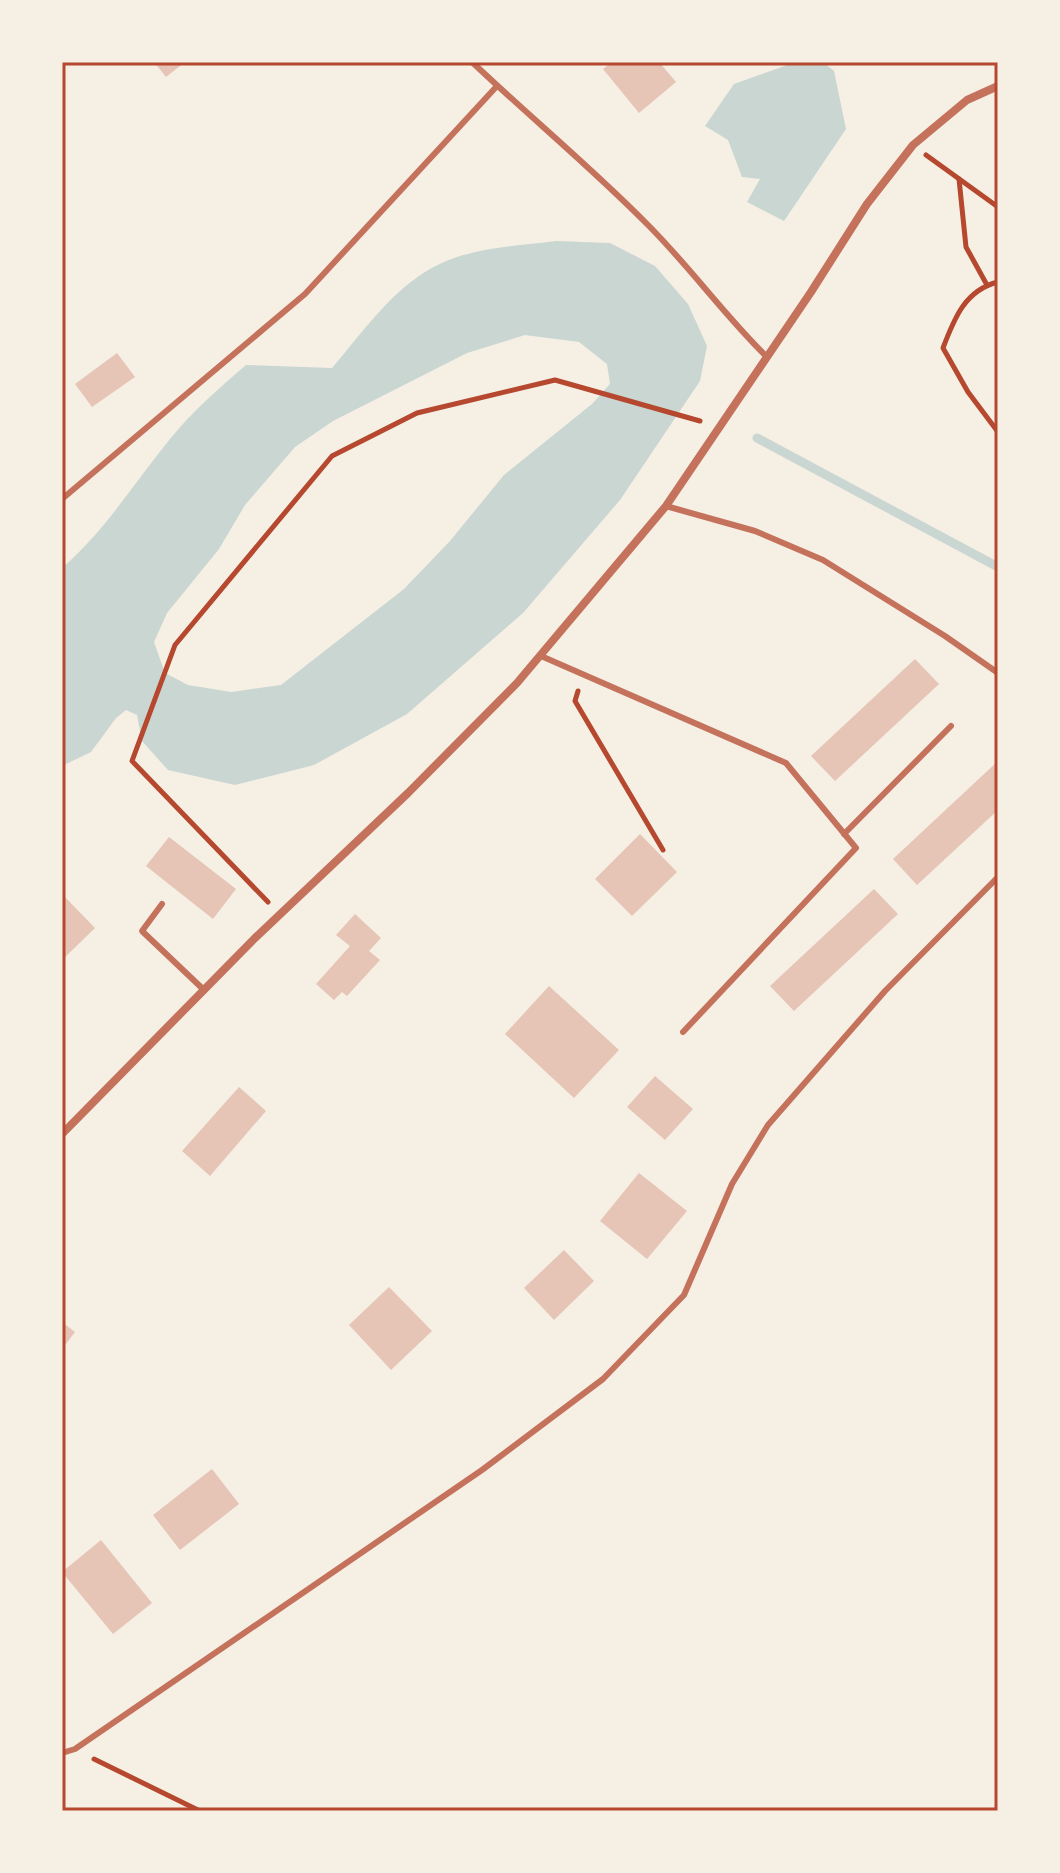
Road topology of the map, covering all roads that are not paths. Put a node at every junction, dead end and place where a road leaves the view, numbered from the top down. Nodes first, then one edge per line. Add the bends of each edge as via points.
1 (472, 62) edge
2 (497, 86) junction
3 (998, 86) edge
4 (767, 357) junction
5 (62, 499) edge
6 (666, 506) junction
7 (541, 656) junction
8 (998, 673) edge
9 (951, 726) dead end
10 (844, 834) junction
11 (998, 877) edge
12 (162, 904) dead end
13 (204, 990) junction
14 (683, 1032) dead end
15 (62, 1134) edge
16 (62, 1753) edge

1 - 2 lane
2 - 4 lane via 650,227
2 - 5 lane via 305,294
3 - 4 street via 967,100 913,145 867,204
4 - 6 street
6 - 7 street
6 - 8 lane via 755,531 823,560
7 - 10 lane via 786,763
7 - 13 street
9 - 10 lane
10 - 14 lane via 856,848
11 - 16 lane via 885,991 768,1125 732,1184 684,1295 603,1379 482,1470
12 - 13 lane via 142,931
13 - 15 street

